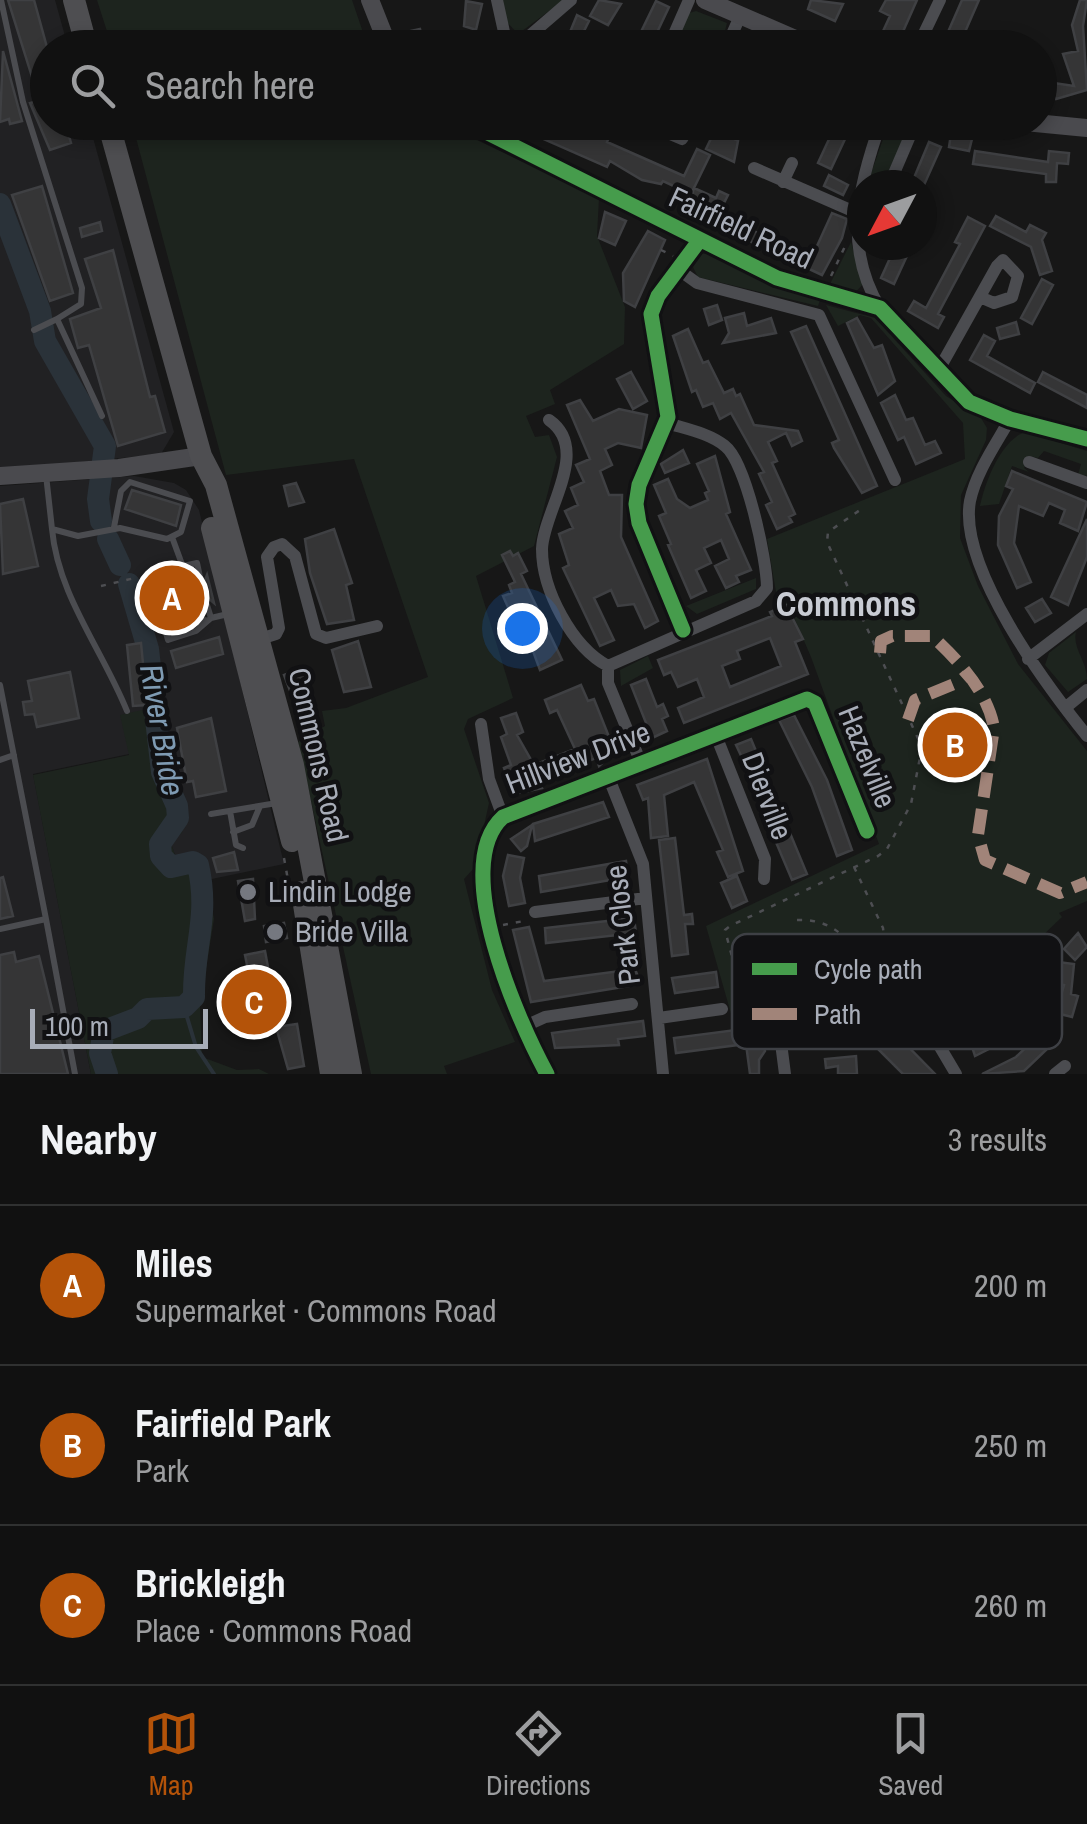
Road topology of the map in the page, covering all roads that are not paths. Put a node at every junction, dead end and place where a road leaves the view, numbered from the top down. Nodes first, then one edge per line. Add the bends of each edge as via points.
1 (1, 0) edge
2 (74, 0) edge
3 (370, 0) edge
4 (497, 0) edge
5 (572, 0) edge
6 (690, 0) edge
7 (940, 0) edge
8 (717, 2) edge
9 (741, 14) junction
10 (82, 30) edge
11 (382, 30) edge
12 (501, 30) edge
13 (537, 30) edge
14 (676, 30) edge
15 (734, 30) edge
16 (776, 30) edge
17 (926, 30) edge
18 (1057, 125) edge
19 (30, 126) edge
20 (1087, 128) edge
21 (34, 140) edge
22 (113, 140) edge
23 (501, 140) edge
24 (877, 140) edge
25 (908, 140) edge
26 (792, 163) dead end
27 (754, 168) dead end
28 (868, 170) edge
29 (895, 170) edge
30 (784, 182) junction
31 (847, 209) edge
32 (699, 241) junction
33 (863, 260) edge
34 (679, 270) junction
35 (980, 297) dead end
36 (880, 308) junction
37 (53, 320) junction
38 (34, 330) dead end
39 (937, 373) junction
40 (102, 416) dead end
41 (1010, 418) junction
42 (548, 420) dead end
43 (667, 423) junction
44 (1087, 439) edge
45 (201, 456) junction
46 (1029, 462) dead end
47 (46, 474) junction
48 (0, 476) edge
49 (894, 480) dead end
50 (1087, 483) edge
51 (114, 528) junction
52 (52, 529) junction
53 (172, 537) junction
54 (220, 557) junction
55 (196, 563) junction
56 (181, 567) junction
57 (200, 577) dead end
58 (184, 582) dead end
59 (208, 605) dead end
60 (191, 610) dead end
61 (1087, 614) edge
62 (223, 615) junction
63 (377, 626) dead end
64 (683, 630) junction
65 (260, 639) junction
66 (1028, 659) junction
67 (608, 666) junction
68 (0, 685) edge
69 (1087, 690) edge
70 (816, 703) joint
71 (1065, 708) junction
72 (127, 711) dead end
73 (480, 724) dead end
74 (715, 733) junction
75 (1087, 736) edge
76 (14, 755) junction
77 (0, 760) edge
78 (641, 763) junction
79 (608, 776) junction
80 (272, 804) junction
81 (230, 811) junction
82 (211, 814) dead end
83 (503, 816) junction
84 (867, 830) dead end
85 (233, 832) junction
86 (243, 848) dead end
87 (764, 879) dead end
88 (646, 898) junction
89 (535, 912) road end
90 (46, 919) junction
91 (0, 929) edge
92 (632, 1004) dead end
93 (722, 1009) dead end
94 (659, 1018) junction
95 (522, 1027) junction
96 (940, 1049) edge
97 (76, 1074) edge
98 (331, 1074) edge
99 (350, 1074) edge
100 (546, 1074) edge
101 (662, 1074) edge
102 (956, 1074) edge

1 - 19 lane
2 - 10 highway
3 - 11 street
4 - 12 street
5 - 13 street
6 - 14 street
7 - 17 street
8 - 9 street
9 - 15 street
9 - 16 street
18 - 20 street
21 - 37 lane via 82,288 82,304
22 - 45 highway, Commons Road
23 - 32 street, Fairfield Road
24 - 28 street
25 - 29 street
26 - 30 street
27 - 30 street
30 - 31 street
32 - 34 street
32 - 36 street, Fairfield Road via 827,295
33 - 36 street
34 - 43 street via 651,314
34 - 49 street via 699,283 819,315
35 - 39 street
36 - 39 street
37 - 38 lane
37 - 40 lane
39 - 41 street via 969,402
41 - 44 street
41 - 66 street via 974,487 970,533
42 - 67 street via 566,458 542,545 548,580 581,644
43 - 64 street via 639,485 637,512
43 - 64 street via 714,438 733,453 767,580 756,602
45 - 47 street
45 - 54 highway, Commons Road via 202,490
45 - 65 highway, Commons Road via 216,485
46 - 50 street
47 - 48 street
47 - 52 lane
51 - 52 lane via 78,536
51 - 53 lane
51 - 53 lane via 118,500 130,482 189,500 181,532
52 - 72 lane via 59,575
53 - 56 lane
54 - 55 lane
54 - 62 highway, Commons Road
55 - 56 lane
55 - 57 lane
56 - 58 lane
56 - 62 lane via 151,574 168,640
59 - 62 lane
60 - 62 lane via 194,623
61 - 66 street
62 - 80 highway, Commons Road
63 - 65 street via 326,638 316,634 295,556 282,544 267,557 278,632
64 - 67 street
65 - 99 highway, Commons Road via 293,765
66 - 71 street
67 - 78 street via 608,683
68 - 76 lane
69 - 71 street
70 - 74 street, Hillview Drive via 791,702
70 - 84 street, Hazelville
71 - 75 street
73 - 83 street
74 - 78 street, Hillview Drive
74 - 87 street, Dierville via 765,859
76 - 77 lane
76 - 90 lane
78 - 79 street, Hillview Drive
79 - 83 street, Hillview Drive
79 - 88 street, Park Close via 640,852
80 - 81 lane
80 - 85 lane via 252,825
80 - 98 highway, Commons Road
81 - 82 lane
81 - 85 lane
83 - 95 street, Hillview Drive via 484,859 491,927
85 - 86 lane
88 - 89 street
88 - 94 street, Park Close
90 - 91 lane
90 - 97 lane
92 - 95 street via 545,1017
93 - 94 street
94 - 101 street, Park Close
95 - 100 street, Hillview Drive
96 - 102 street

